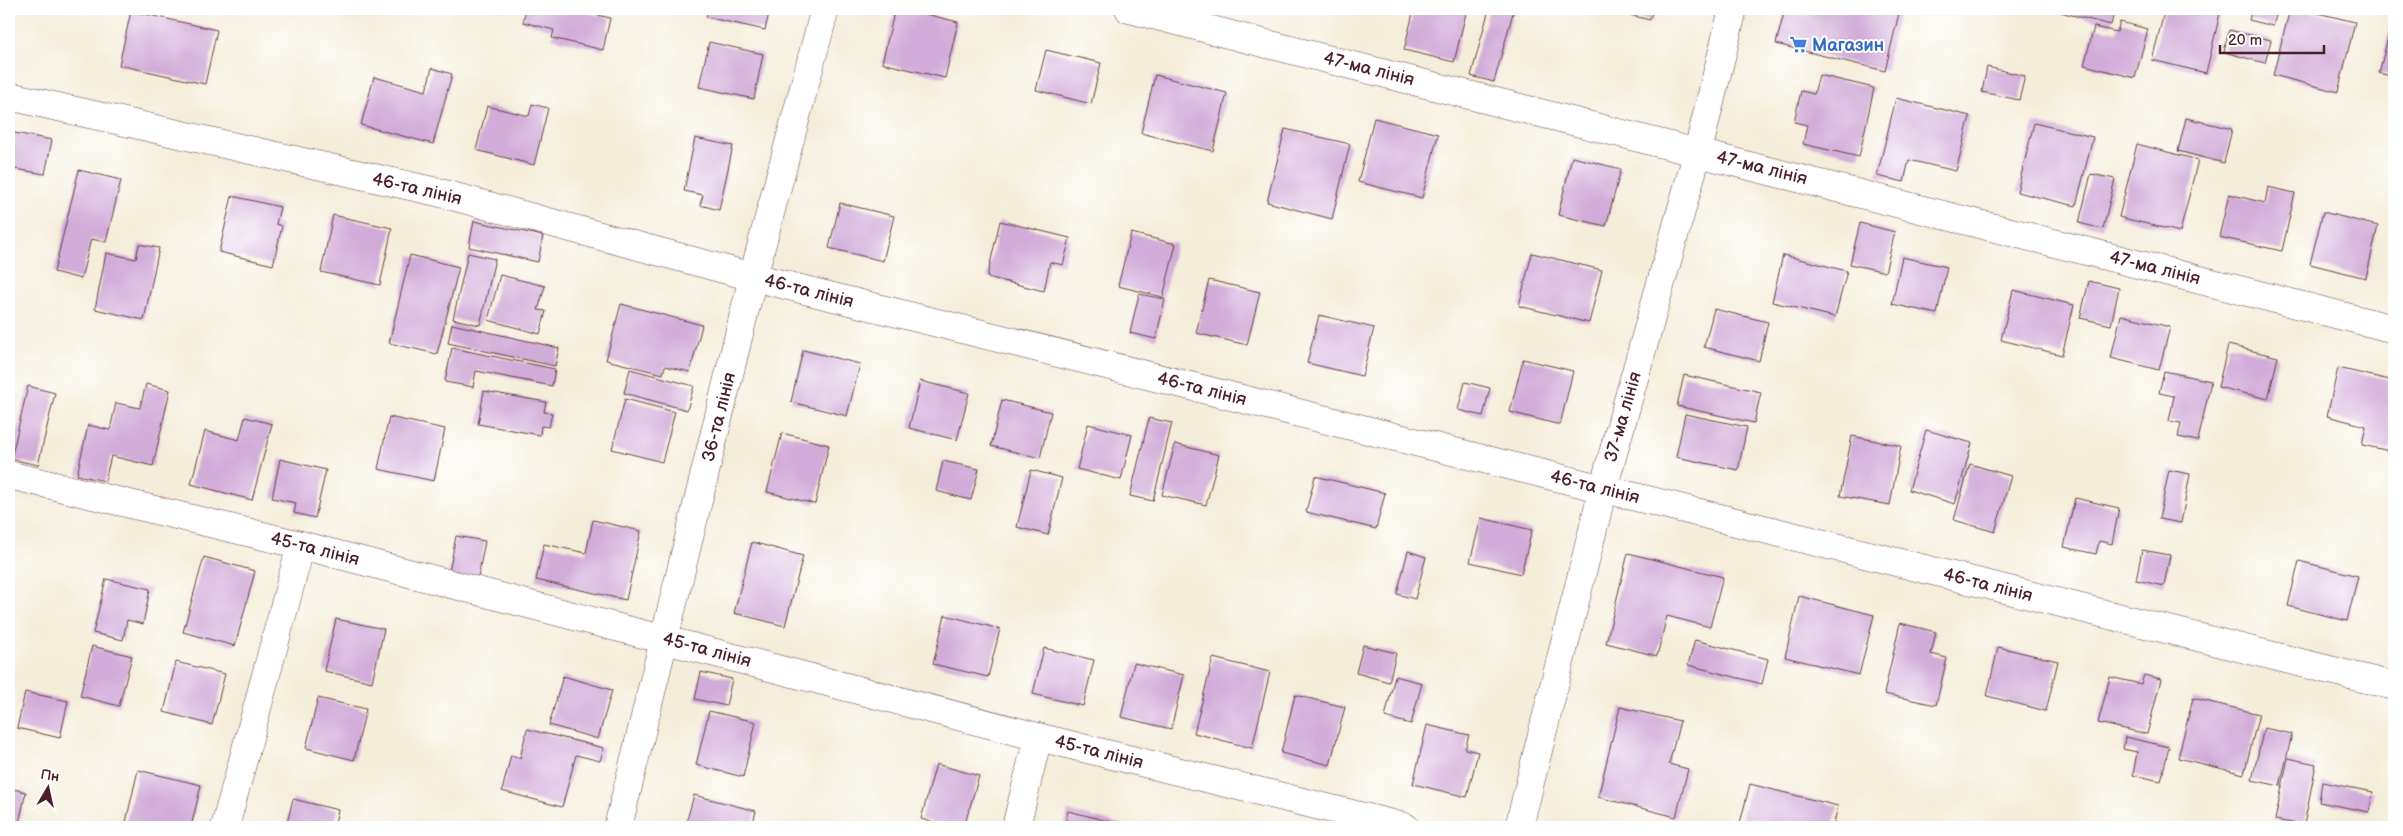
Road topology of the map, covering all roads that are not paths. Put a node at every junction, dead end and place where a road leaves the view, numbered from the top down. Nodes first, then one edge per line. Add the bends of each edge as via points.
1 (826, 9) edge
2 (1130, 9) edge
3 (1733, 9) edge
4 (9, 96) edge
5 (1698, 151) junction
6 (753, 277) junction
7 (2394, 329) edge
8 (9, 475) edge
9 (1603, 489) junction
10 (301, 545) junction
11 (664, 639) junction
12 (2394, 686) edge
13 (1038, 737) junction
14 (225, 827) edge
15 (618, 827) edge
16 (1016, 827) edge
17 (1405, 827) edge
18 (1519, 827) edge

1 - 6 street, 36-та лінія
2 - 5 street, 47-ма лінія
3 - 5 street, 37-ма лінія
4 - 6 street, 46-та лінія via 437,192
5 - 7 street, 47-ма лінія
5 - 9 street, 37-ма лінія
6 - 9 street, 46-та лінія
6 - 11 street, 36-та лінія
8 - 10 street, 45-та лінія
9 - 12 street, 46-та лінія
9 - 18 street, 37-ма лінія
10 - 11 street, 45-та лінія
10 - 14 street
11 - 13 street, 45-та лінія
11 - 15 street, 36-та лінія
13 - 16 street
13 - 17 street, 45-та лінія

